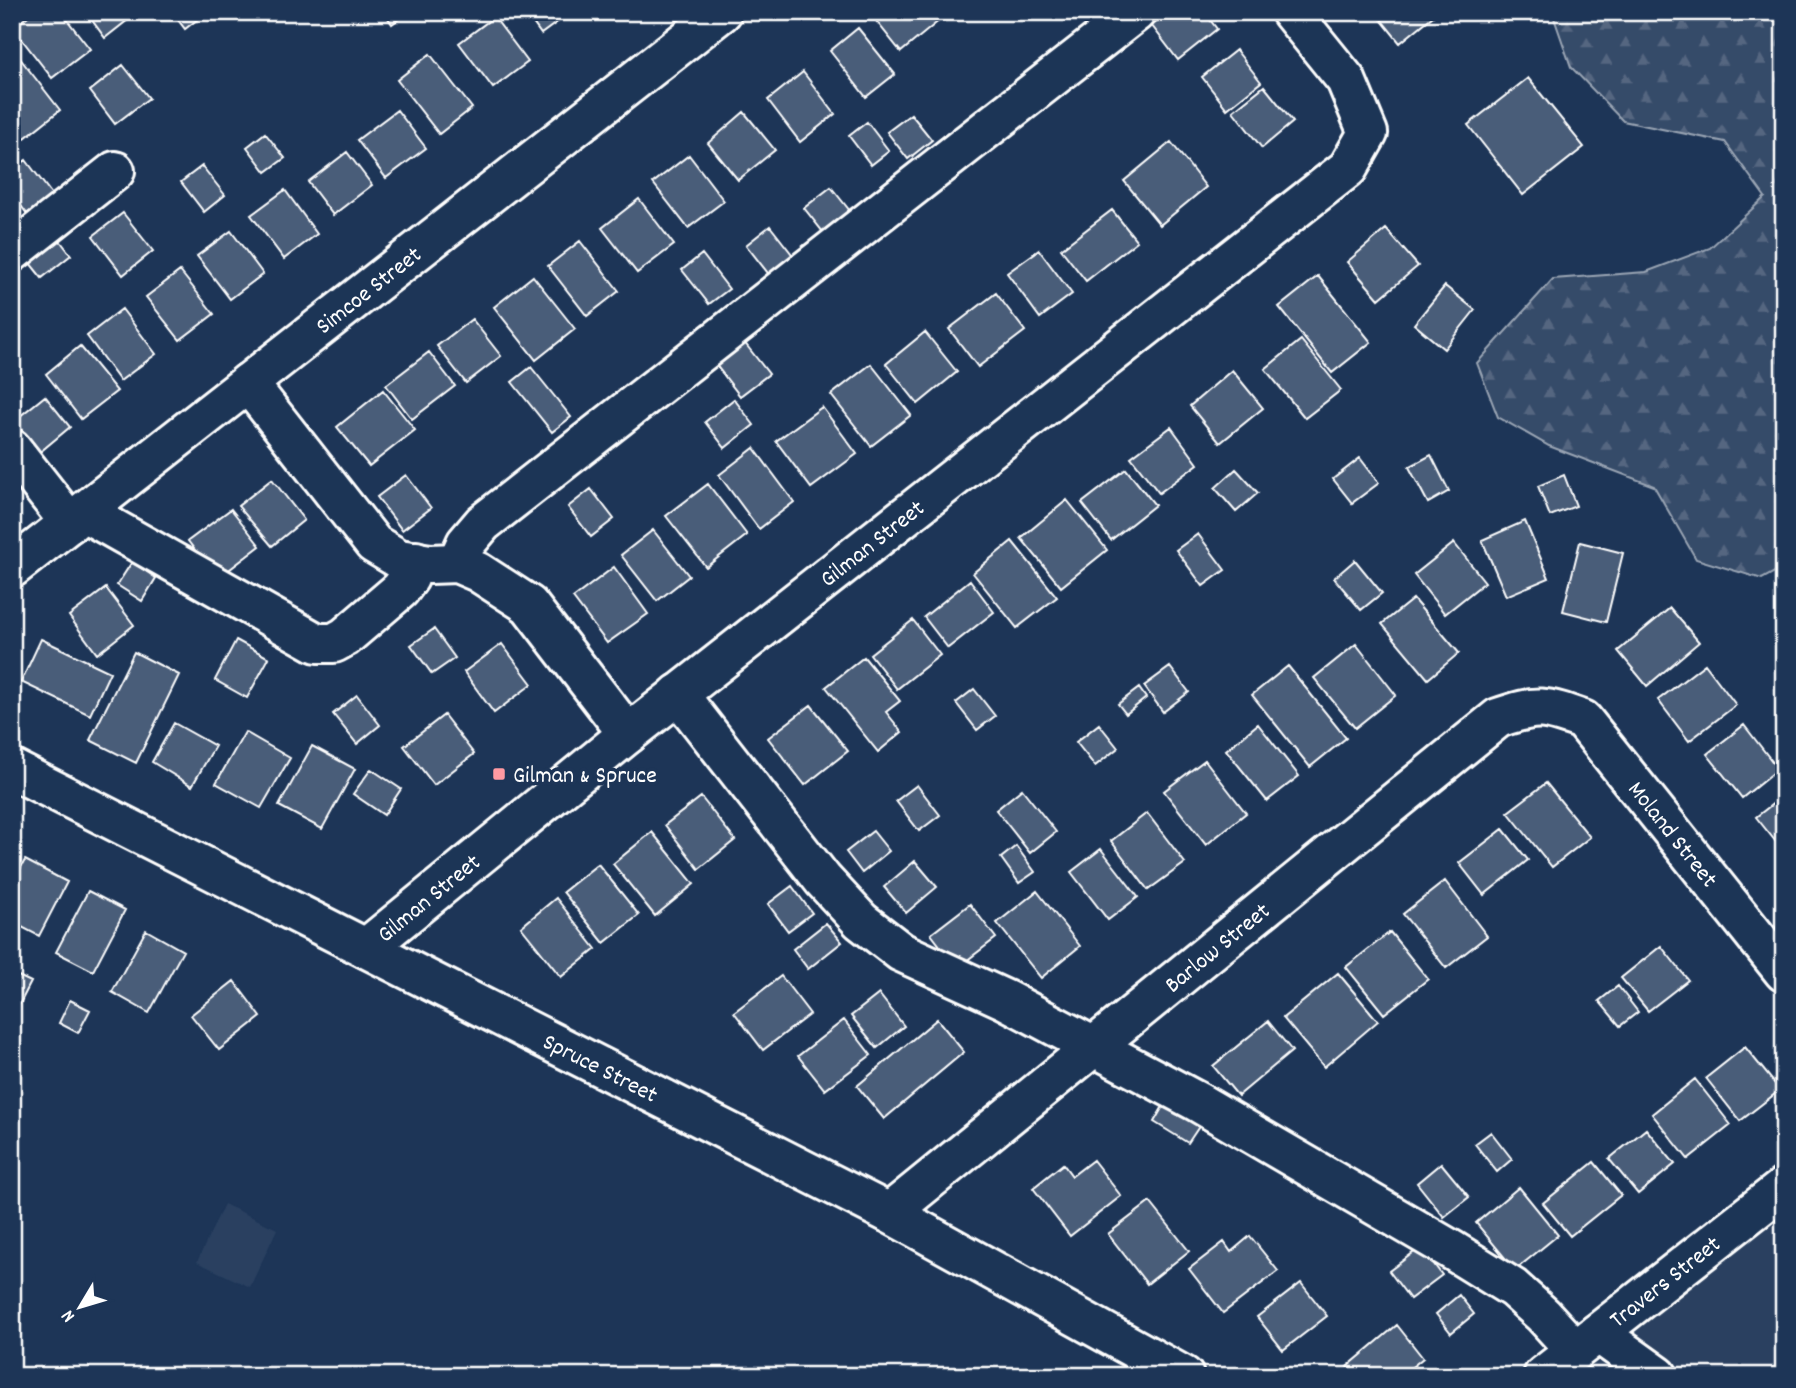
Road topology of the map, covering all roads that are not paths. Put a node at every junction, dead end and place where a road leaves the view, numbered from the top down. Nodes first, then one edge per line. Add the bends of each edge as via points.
1 (722, 12) edge
2 (1136, 12) edge
3 (1291, 12) edge
4 (115, 171) dead end
5 (12, 251) edge
6 (248, 383) junction
7 (12, 449) edge
8 (77, 518) junction
9 (416, 561) junction
10 (457, 563) junction
11 (12, 568) edge
12 (678, 694) junction
13 (1553, 710) joint
14 (628, 734) junction
15 (12, 769) edge
16 (366, 948) junction
17 (1784, 972) edge
18 (1093, 1048) junction
19 (1784, 1187) edge
20 (889, 1213) junction
21 (1587, 1342) junction
22 (1184, 1376) edge
23 (1543, 1376) edge
24 (1658, 1376) edge

1 - 6 street, Simcoe Street
2 - 10 street via 483,523
3 - 12 street, Gilman Street via 1346,80 1367,134 1348,168
4 - 5 street
6 - 8 street, Simcoe Street
6 - 9 street via 374,544 399,559
7 - 8 street
8 - 9 street via 317,643 334,643 345,637 400,590
8 - 11 street, Simcoe Street
9 - 10 street
10 - 14 street via 529,605
12 - 14 street, Gilman Street
12 - 18 street via 823,880 861,921 901,952 1006,1000
13 - 17 street, Moland Street via 1583,720
13 - 18 street, Barlow Street via 1529,707 1498,718
14 - 16 street, Gilman Street
15 - 16 street, Spruce Street
16 - 20 street, Spruce Street
18 - 20 street, Barlow Street
18 - 21 street via 1196,1101 1513,1288 1550,1322
19 - 21 street, Travers Street
20 - 22 street, Spruce Street
21 - 23 street, Travers Street
21 - 24 street

